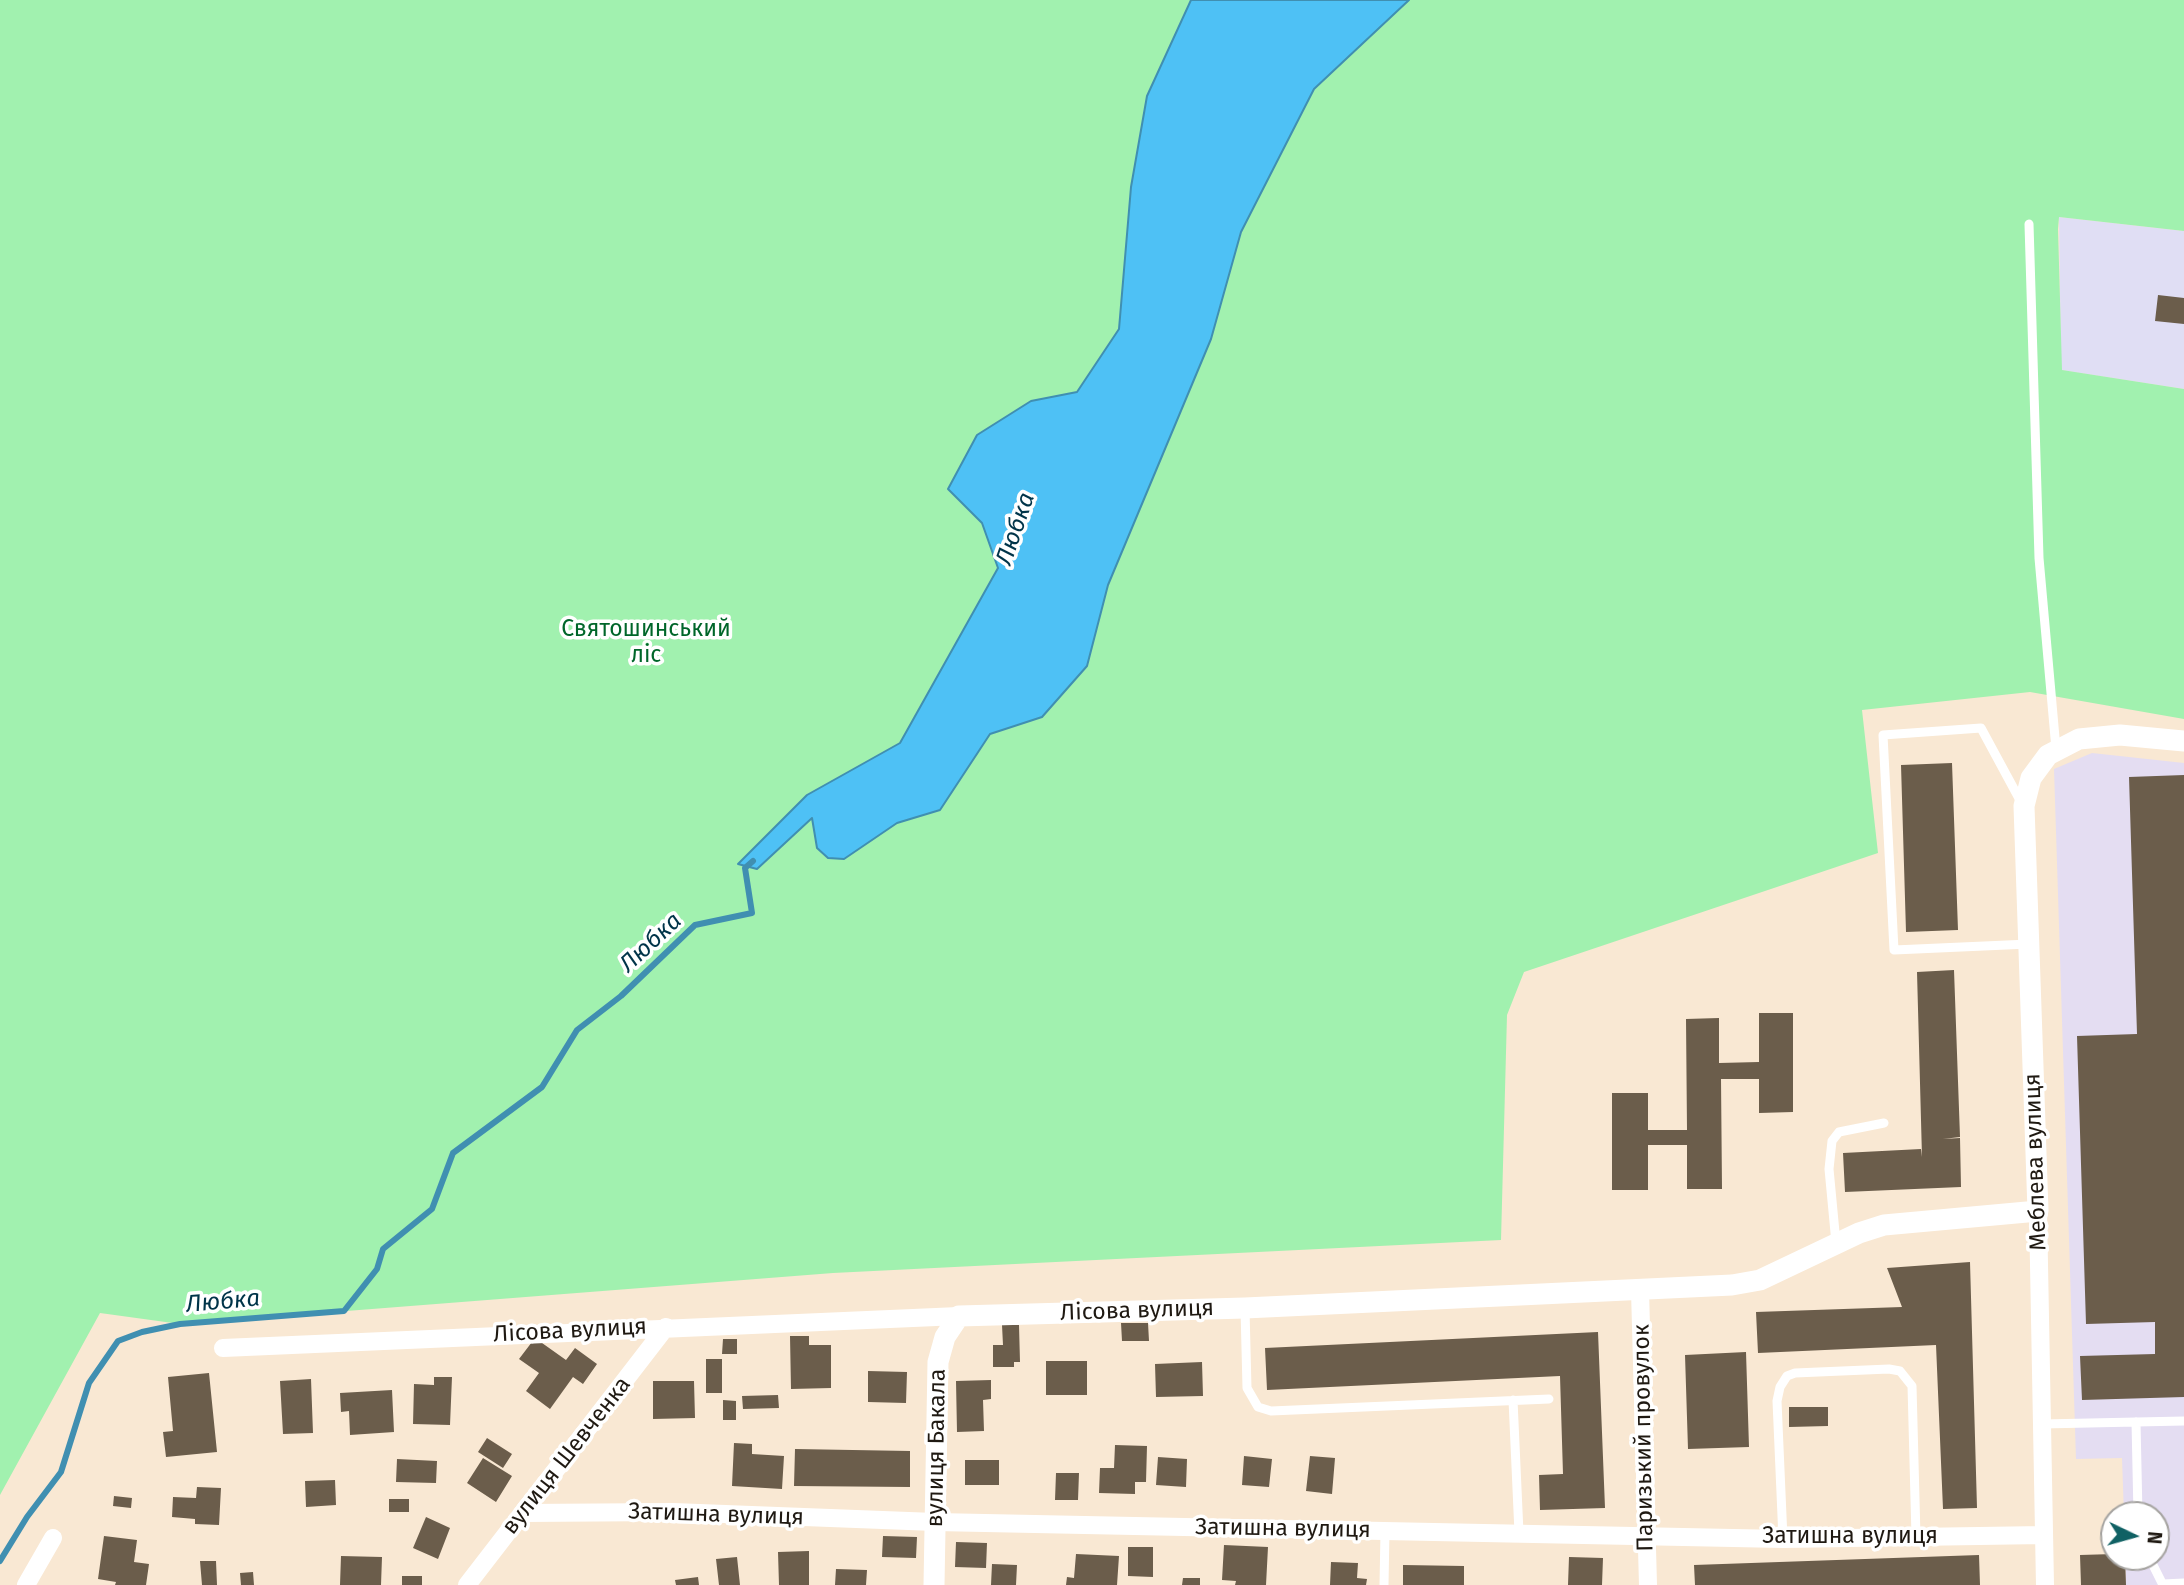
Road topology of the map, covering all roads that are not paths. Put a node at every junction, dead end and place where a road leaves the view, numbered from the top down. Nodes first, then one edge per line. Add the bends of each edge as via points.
1 (2029, 224) dead end
2 (2184, 741) edge
3 (2056, 749) junction
4 (2024, 806) junction
5 (2029, 944) junction
6 (1885, 1123) dead end
7 (2038, 1211) junction
8 (1836, 1245) junction
9 (1640, 1290) junction
10 (1245, 1308) junction
11 (959, 1316) junction
12 (667, 1327) junction
13 (223, 1348) dead end
14 (1549, 1399) dead end
15 (1513, 1401) junction
16 (2184, 1421) edge
17 (2136, 1422) junction
18 (2042, 1424) junction
19 (2138, 1501) edge
20 (523, 1513) junction
21 (935, 1522) junction
22 (1385, 1531) junction
23 (1519, 1533) junction
24 (1646, 1535) junction
25 (2044, 1535) junction
26 (1916, 1537) junction
27 (53, 1538) dead end
28 (1783, 1539) junction
29 (2184, 1583) edge
30 (26, 1585) edge
31 (467, 1585) edge
32 (934, 1585) edge
33 (1384, 1585) edge
34 (1648, 1585) edge
35 (2045, 1585) edge
36 (2162, 1585) edge

1 - 3 lane via 2039,558
2 - 3 street via 2108,735 2079,739
3 - 4 street, Меблева вулиця via 2041,761 2031,778
4 - 5 street, Меблева вулиця
4 - 5 lane via 1981,728 1884,735 1894,950
5 - 7 street, Меблева вулиця
6 - 8 lane via 1839,1132 1832,1141 1829,1168
7 - 8 street, Лісова вулиця via 1884,1225
7 - 18 street, Меблева вулиця
8 - 9 street, Лісова вулиця via 1760,1280
9 - 10 street, Лісова вулиця
9 - 24 street, Паризький провулок
10 - 11 street, Лісова вулиця
10 - 15 lane via 1247,1388 1258,1407 1271,1411
11 - 12 street, Лісова вулиця
11 - 21 street, вулиця Бакала via 945,1337 938,1362
12 - 13 street, Лісова вулиця
12 - 20 street, вулиця Шевченка
14 - 15 lane
15 - 23 lane
16 - 17 lane
17 - 18 lane
17 - 19 lane
18 - 25 street, Меблева вулиця
20 - 21 street, Затишна вулиця via 673,1512
20 - 31 street, вулиця Шевченка
21 - 22 street, Затишна вулиця
21 - 32 street, вулиця Бакала
22 - 23 street, Затишна вулиця
22 - 33 lane
23 - 24 street, Затишна вулиця
24 - 28 street, Затишна вулиця
24 - 34 street, Паризький провулок
25 - 26 street, Затишна вулиця
25 - 35 street, Меблева вулиця
26 - 28 street, Затишна вулиця
26 - 28 lane via 1912,1386 1900,1371 1889,1368 1796,1373 1787,1376 1780,1387
27 - 30 street
29 - 36 lane

